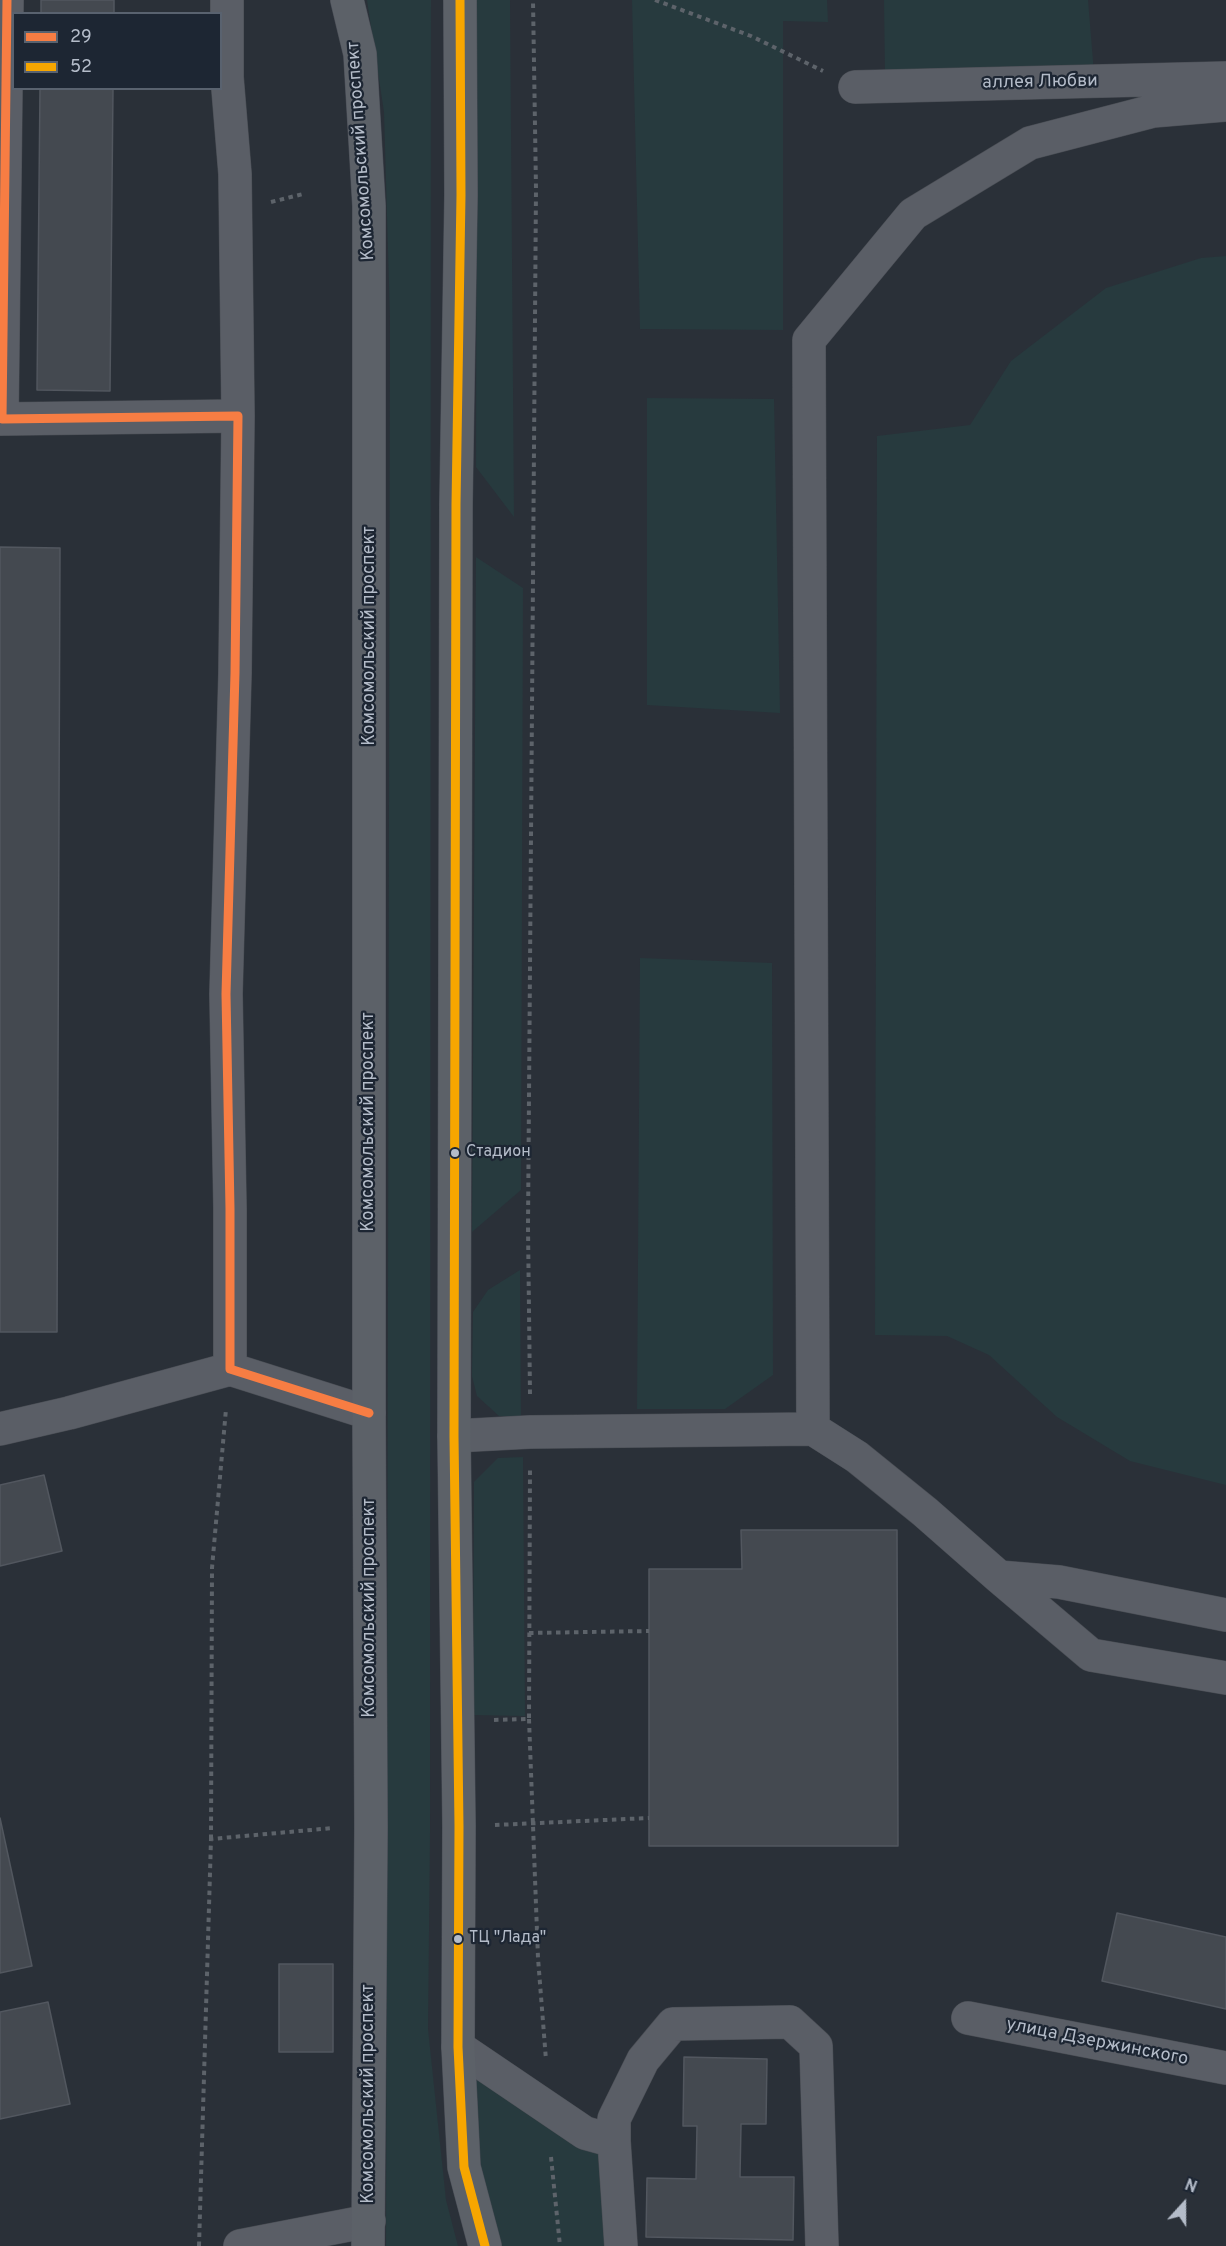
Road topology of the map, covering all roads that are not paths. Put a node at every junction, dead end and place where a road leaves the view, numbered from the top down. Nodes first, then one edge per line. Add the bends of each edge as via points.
1 (7, 0) edge
2 (227, 0) edge
3 (347, 0) edge
4 (460, 0) edge
5 (1226, 78) edge
6 (855, 87) road end
7 (1226, 105) edge
8 (238, 416) junction
9 (1, 419) edge
10 (230, 1369) junction
11 (369, 1413) junction
12 (0, 1429) edge
13 (813, 1429) junction
14 (454, 1436) junction
15 (999, 1577) junction
16 (1226, 1615) edge
17 (1226, 1678) edge
18 (968, 2018) dead end
19 (458, 2047) junction
20 (1226, 2068) edge
21 (614, 2141) junction
22 (368, 2234) edge
23 (240, 2246) edge
24 (485, 2246) edge
25 (621, 2246) edge
26 (822, 2246) edge

1 - 9 street
2 - 8 street via 227,77 235,174
3 - 11 main road, Комсомольский проспект via 360,54 369,206
4 - 14 main road
5 - 6 street, аллея Любви
7 - 13 street via 1153,111 1030,143 913,214 809,340
8 - 9 street
8 - 10 street via 226,994
10 - 11 street
10 - 12 street
11 - 22 main road, Комсомольский проспект
13 - 14 street
13 - 15 street via 857,1457
14 - 19 main road
15 - 16 street via 1059,1582
15 - 17 street via 1091,1655
18 - 20 street, улица Дзержинского
19 - 21 street via 585,2133
19 - 24 main road via 464,2167
21 - 25 street
21 - 26 street via 614,2119 644,2060 673,2024 790,2022 816,2046
22 - 23 street

